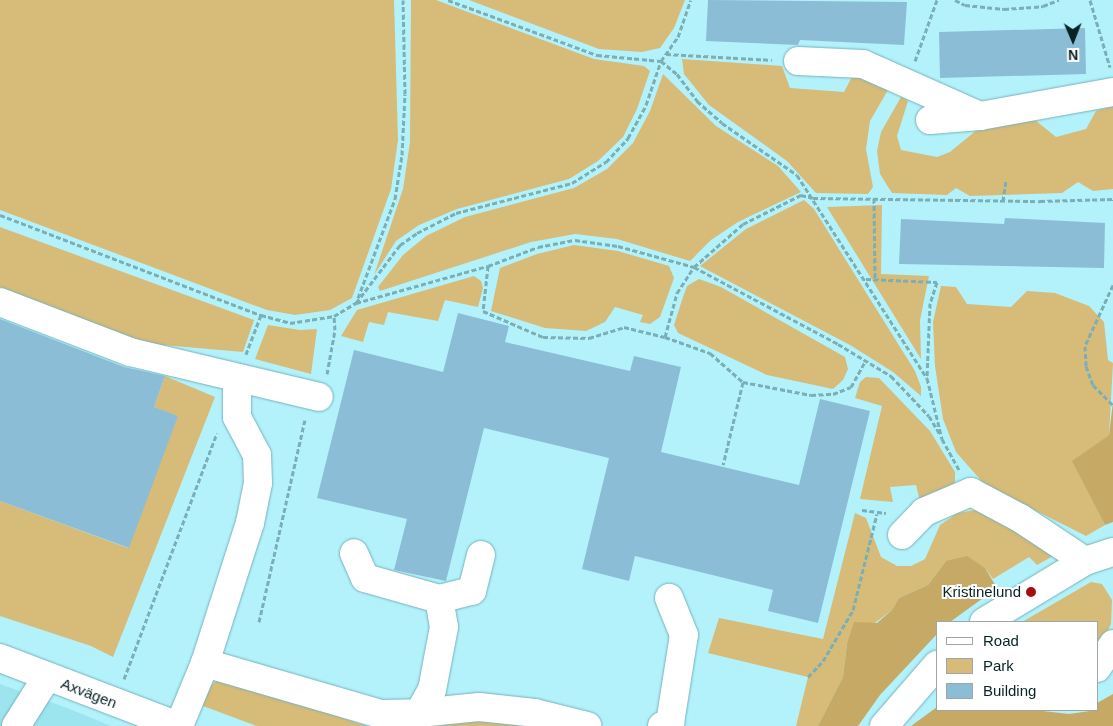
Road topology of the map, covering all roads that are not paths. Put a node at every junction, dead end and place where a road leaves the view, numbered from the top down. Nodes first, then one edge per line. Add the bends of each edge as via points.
1 (798, 61) road end
2 (1112, 80) edge
3 (980, 116) junction
4 (930, 120) dead end
5 (0, 302) edge
6 (237, 379) junction
7 (319, 397) road end
8 (902, 535) dead end
9 (1113, 552) edge
10 (354, 553) dead end
11 (481, 555) dead end
12 (1085, 561) junction
13 (669, 598) dead end
14 (439, 599) junction
15 (986, 621) edge
16 (1113, 644) edge
17 (0, 658) edge
18 (205, 663) junction
19 (1098, 666) edge
20 (936, 667) edge
21 (47, 676) junction
22 (419, 713) junction
23 (0, 723) edge
24 (7, 726) edge
25 (16, 726) edge
26 (179, 726) edge
27 (587, 726) edge
28 (662, 726) edge
29 (884, 726) edge

1 - 3 street via 863,64
2 - 3 street
3 - 4 street
5 - 6 street via 130,352
6 - 7 street
6 - 18 street via 237,417 257,455 258,483 250,523
8 - 12 street via 924,512 971,492 1020,518
9 - 12 street
10 - 14 street via 365,578
11 - 14 street via 472,591
12 - 15 street
13 - 28 street via 684,634 670,723
14 - 22 street via 444,628 432,690
16 - 19 street
17 - 21 street, Axvägen
18 - 22 street via 380,714
18 - 26 street
20 - 29 street
21 - 25 street
21 - 26 street, Axvägen
22 - 27 street via 479,707 535,713
23 - 24 street

